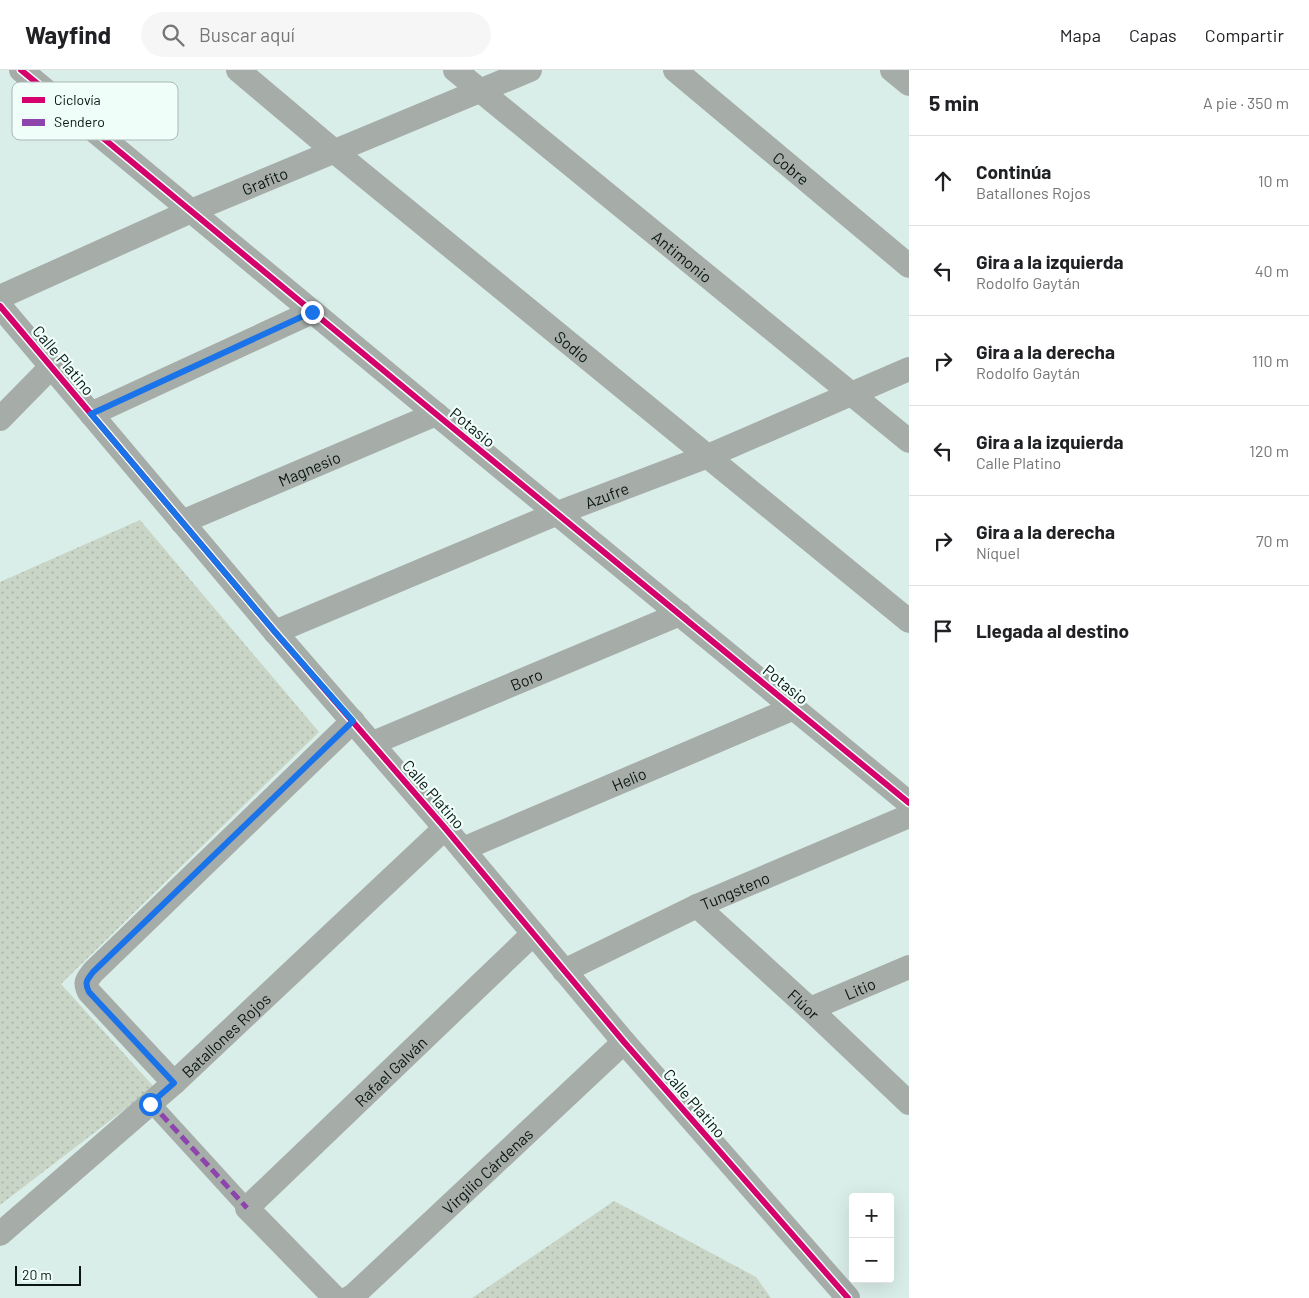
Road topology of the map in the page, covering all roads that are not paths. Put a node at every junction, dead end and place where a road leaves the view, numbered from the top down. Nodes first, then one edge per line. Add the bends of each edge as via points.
1 (21, 70) edge
2 (238, 70) edge
3 (455, 70) edge
4 (530, 70) edge
5 (675, 70) edge
6 (892, 70) edge
7 (35, 82) edge
8 (909, 84) edge
9 (480, 91) junction
10 (105, 140) edge
11 (334, 151) junction
12 (191, 211) junction
13 (909, 266) edge
14 (0, 297) edge
15 (0, 306) edge
16 (312, 312) junction
17 (51, 367) junction
18 (909, 369) edge
19 (851, 394) junction
20 (91, 414) junction
21 (436, 414) junction
22 (0, 419) edge
23 (909, 441) edge
24 (708, 456) junction
25 (558, 514) junction
26 (182, 522) junction
27 (680, 614) junction
28 (909, 621) edge
29 (275, 632) junction
30 (794, 708) junction
31 (353, 721) junction
32 (373, 743) junction
33 (909, 803) edge
34 (909, 816) edge
35 (445, 828) junction
36 (463, 849) junction
37 (697, 906) junction
38 (533, 934) junction
39 (909, 967) edge
40 (564, 971) junction
41 (810, 1009) junction
42 (624, 1042) junction
43 (174, 1083) junction
44 (909, 1103) edge
45 (150, 1104) junction
46 (247, 1208) junction
47 (0, 1234) edge
48 (335, 1298) edge
49 (349, 1298) edge
50 (848, 1298) edge

1 - 7 street, Potasio
2 - 11 street, Sodio
3 - 9 street, Antimonio
4 - 9 street, Grafito
5 - 13 street, Cobre
6 - 8 street
9 - 11 street, Grafito
9 - 19 street, Antimonio
10 - 12 street, Potasio
11 - 12 street, Grafito
11 - 24 street, Sodio
12 - 14 street, Grafito
12 - 16 street, Potasio
15 - 17 street, Calle Platino
16 - 20 street
16 - 21 street, Potasio
17 - 20 street, Calle Platino
17 - 22 street
18 - 19 street, Azufre
19 - 23 street, Antimonio
19 - 24 street, Azufre
20 - 26 street, Calle Platino
21 - 25 street, Potasio
21 - 26 street, Magnesio
24 - 25 street, Azufre
24 - 28 street, Sodio
25 - 27 street, Potasio
25 - 29 street, Azufre
26 - 29 street, Calle Platino
27 - 30 street, Potasio
27 - 32 street, Boro
29 - 31 street, Calle Platino
30 - 33 street, Potasio
30 - 36 street, Helio
31 - 32 street, Calle Platino
31 - 43 street via 87,980 89,992
32 - 35 street, Calle Platino
34 - 37 street, Tungsteno
35 - 36 street, Calle Platino
35 - 43 street, Batallones Rojos
36 - 38 street, Calle Platino
37 - 40 street, Tungsteno
37 - 41 street, Flúor
38 - 40 street, Calle Platino
38 - 46 street, Rafael Galván
39 - 41 street, Litio
40 - 42 street, Calle Platino
41 - 44 street, Flúor
42 - 49 street, Virgilio Cárdenas
42 - 50 street, Calle Platino
43 - 45 street, Batallones Rojos
45 - 46 street
45 - 47 street, Batallones Rojos
46 - 48 street

